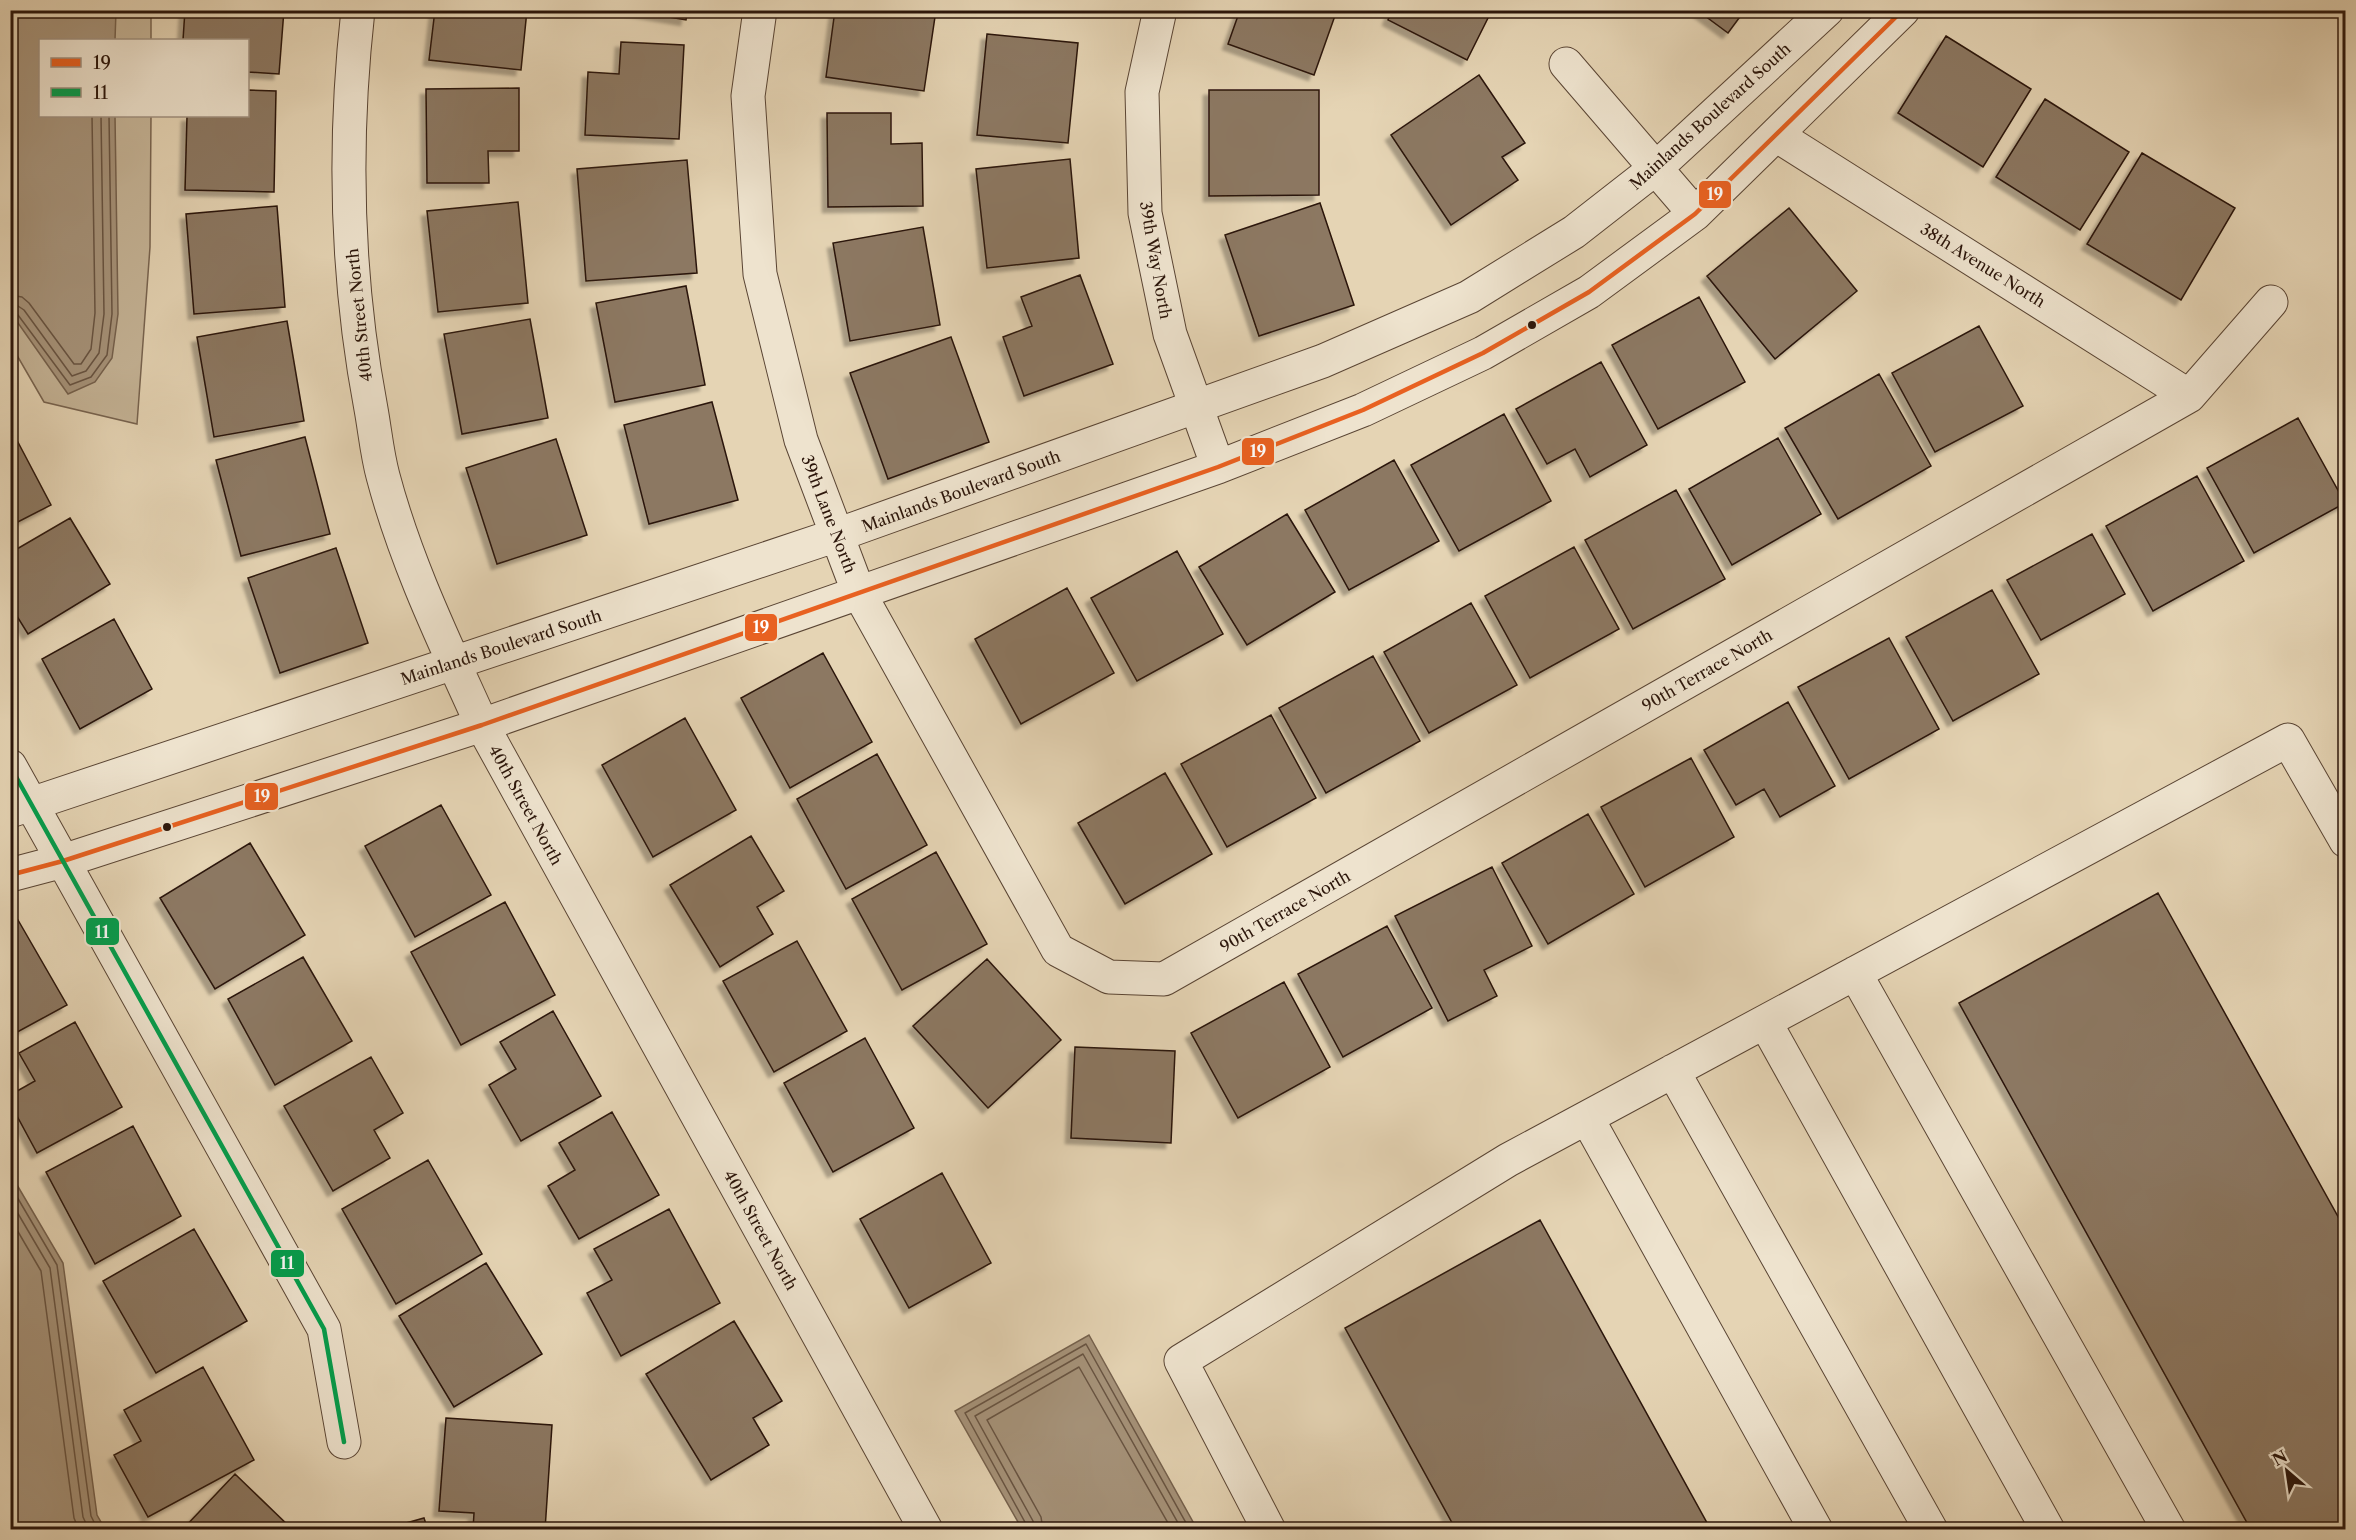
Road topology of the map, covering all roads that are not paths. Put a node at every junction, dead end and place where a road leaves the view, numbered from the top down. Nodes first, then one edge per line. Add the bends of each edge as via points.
1 (358, 10) edge
2 (760, 10) edge
3 (1160, 10) edge
4 (1827, 10) edge
5 (1903, 10) edge
6 (1566, 64) dead end
7 (1776, 135) junction
8 (1656, 168) junction
9 (1695, 214) junction
10 (2271, 302) dead end
11 (2189, 396) junction
12 (1196, 407) junction
13 (1218, 467) junction
14 (837, 535) junction
15 (858, 591) junction
16 (454, 663) junction
17 (482, 725) junction
18 (10, 766) edge
19 (21, 807) edge
20 (2346, 841) edge
21 (63, 861) junction
22 (10, 875) edge
23 (1855, 973) junction
24 (1109, 977) joint
25 (1765, 1022) junction
26 (1673, 1071) junction
27 (1587, 1118) junction
28 (344, 1442) dead end
29 (926, 1530) edge
30 (1269, 1530) edge
31 (1816, 1530) edge
32 (1931, 1530) edge
33 (2048, 1530) edge
34 (2169, 1530) edge

1 - 16 street, 40th Street North via 352,67 348,203 360,352 383,475 421,591
2 - 14 street, 39th Lane North via 748,96 760,274 801,440
3 - 12 street, 39th Way North via 1142,92 1144,213 1170,334
4 - 8 street, Mainlands Boulevard South
5 - 7 street
6 - 8 street
7 - 9 street
7 - 11 street, 38th Avenue North
8 - 9 street
8 - 12 street, Mainlands Boulevard South via 1574,232 1469,297 1323,361
9 - 13 street via 1589,292 1483,353 1363,410
10 - 11 street, 90th Terrace North
11 - 24 street, 90th Terrace North via 1164,979
12 - 13 street, 39th Way North
12 - 14 street, Mainlands Boulevard South
13 - 15 street
14 - 15 street, 39th Lane North
14 - 16 street, Mainlands Boulevard South
15 - 17 street
15 - 24 street, 39th Lane North via 1058,950
16 - 17 street, 40th Street North
16 - 19 street, Mainlands Boulevard South
17 - 21 street
17 - 29 street, 40th Street North
18 - 19 street
19 - 21 street
20 - 23 street via 2288,740
21 - 22 street
21 - 28 street via 324,1329
23 - 25 street
23 - 34 street
25 - 26 street
25 - 33 street
26 - 27 street
26 - 32 street
27 - 30 street via 1508,1160 1181,1361
27 - 31 street

